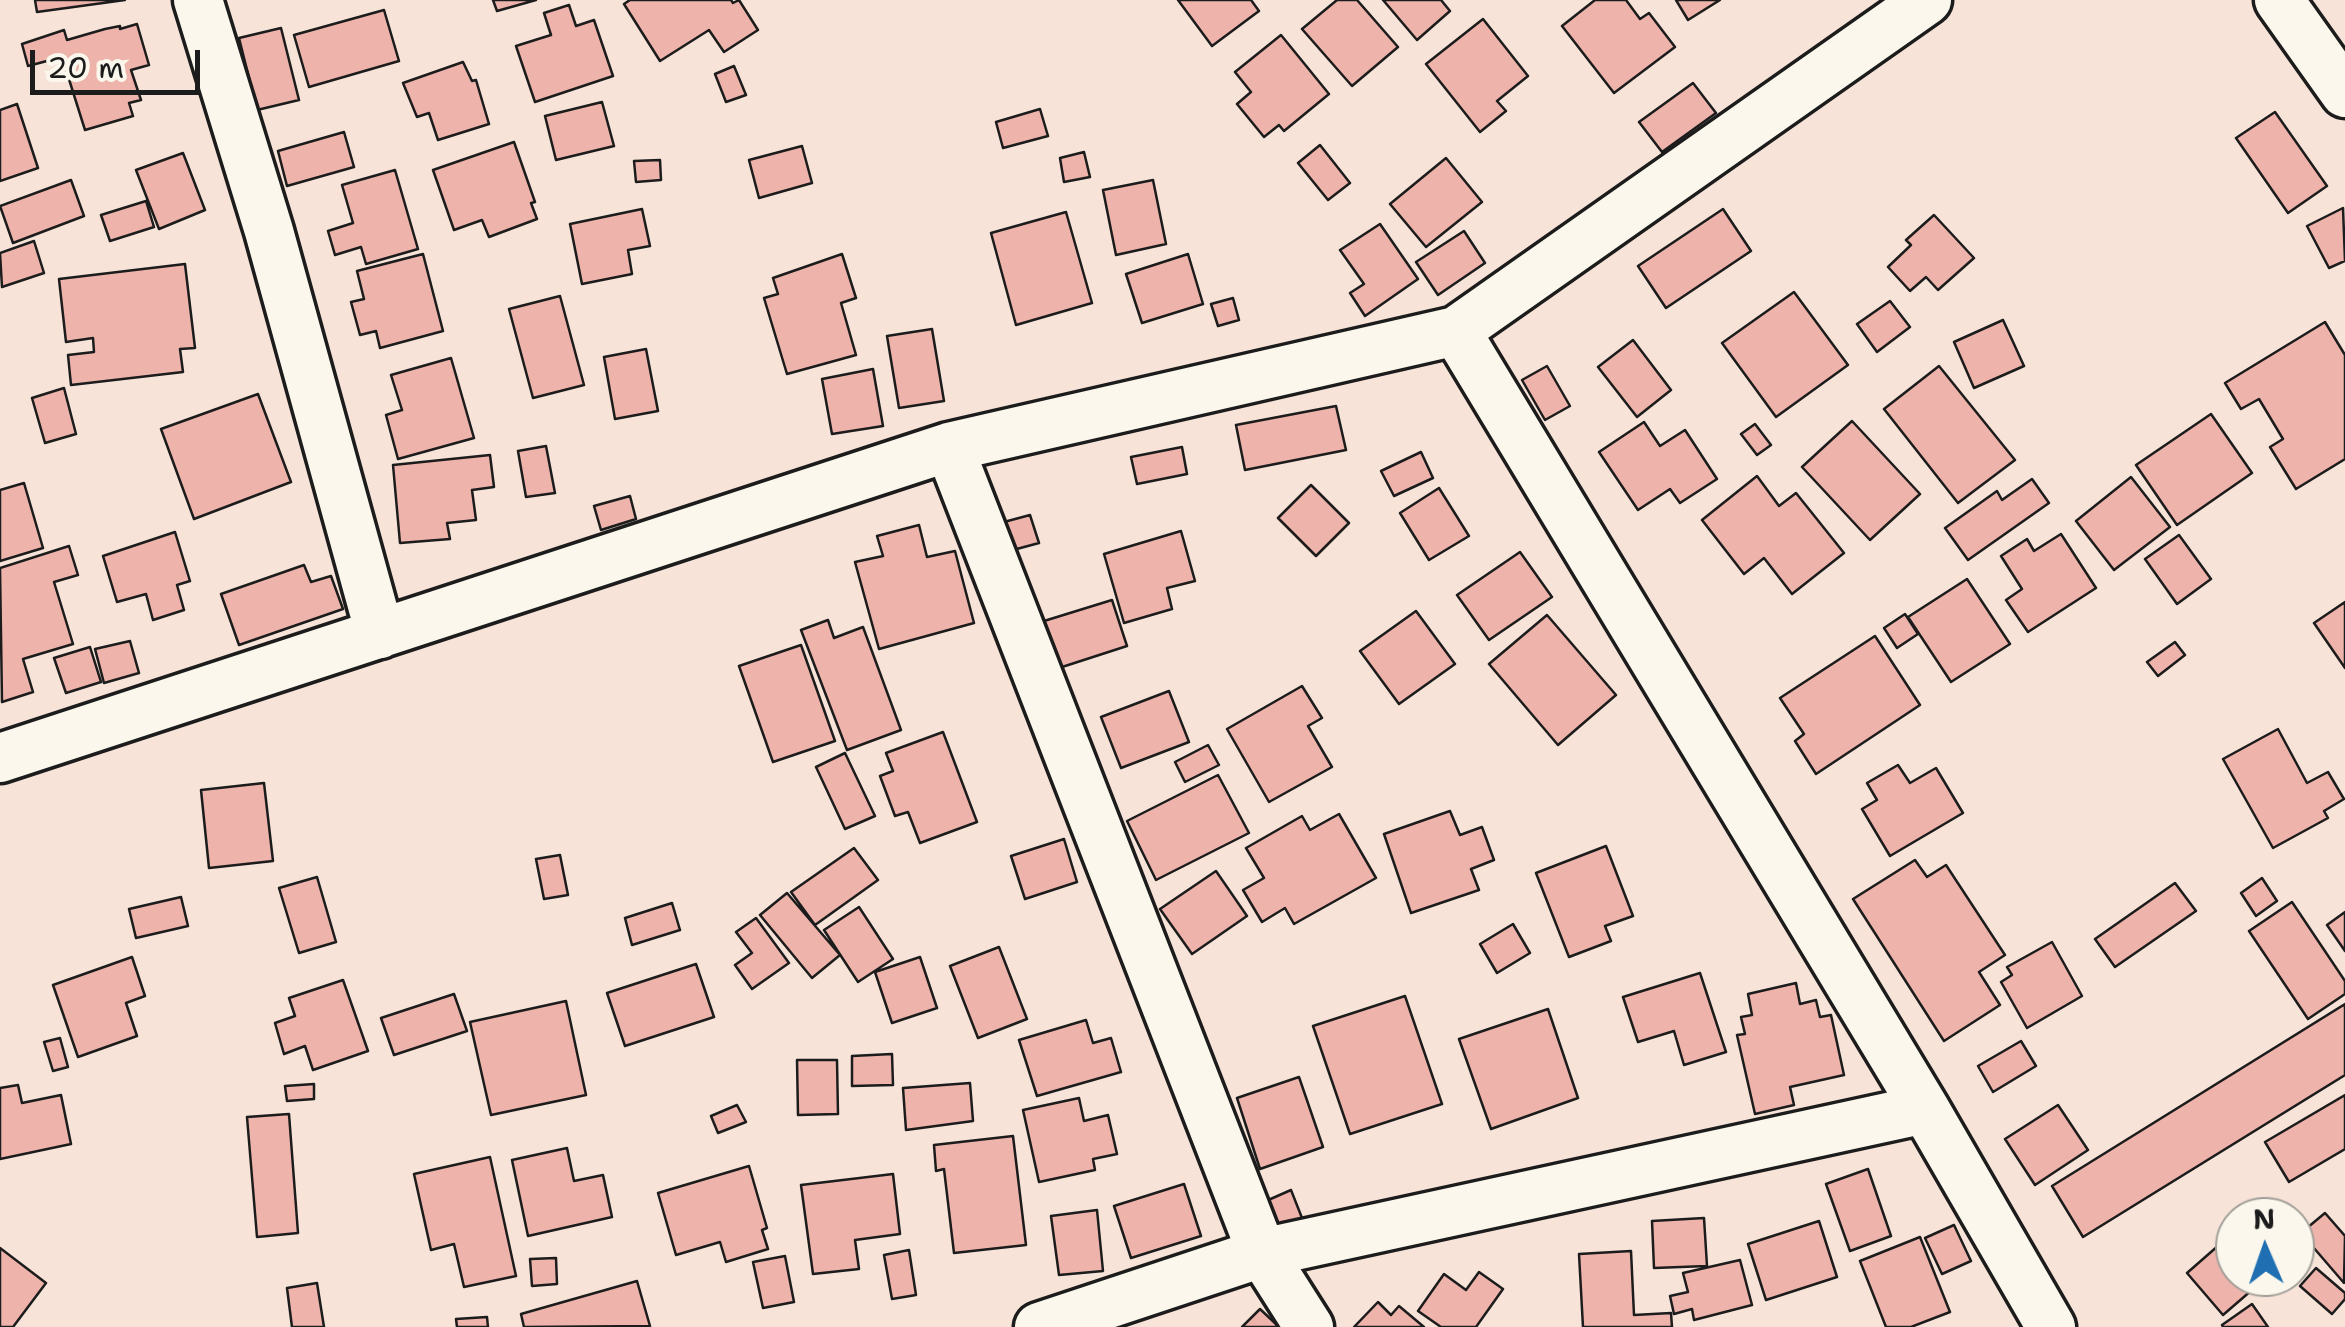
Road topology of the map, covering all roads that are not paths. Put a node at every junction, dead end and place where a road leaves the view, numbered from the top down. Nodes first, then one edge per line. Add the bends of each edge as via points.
1 (198, 0) edge
2 (1928, 0) edge
3 (2279, 0) edge
4 (2345, 93) edge
5 (1456, 331) junction
6 (949, 447) junction
7 (380, 634) junction
8 (0, 758) edge
9 (1926, 1109) junction
10 (1262, 1253) junction
11 (1039, 1327) edge
12 (1308, 1327) edge
13 (2051, 1327) edge

1 - 7 street
2 - 5 street
3 - 4 street
5 - 6 street
5 - 9 street
6 - 7 street
6 - 10 street
7 - 8 street
9 - 10 street
9 - 13 street
10 - 11 street
10 - 12 street

